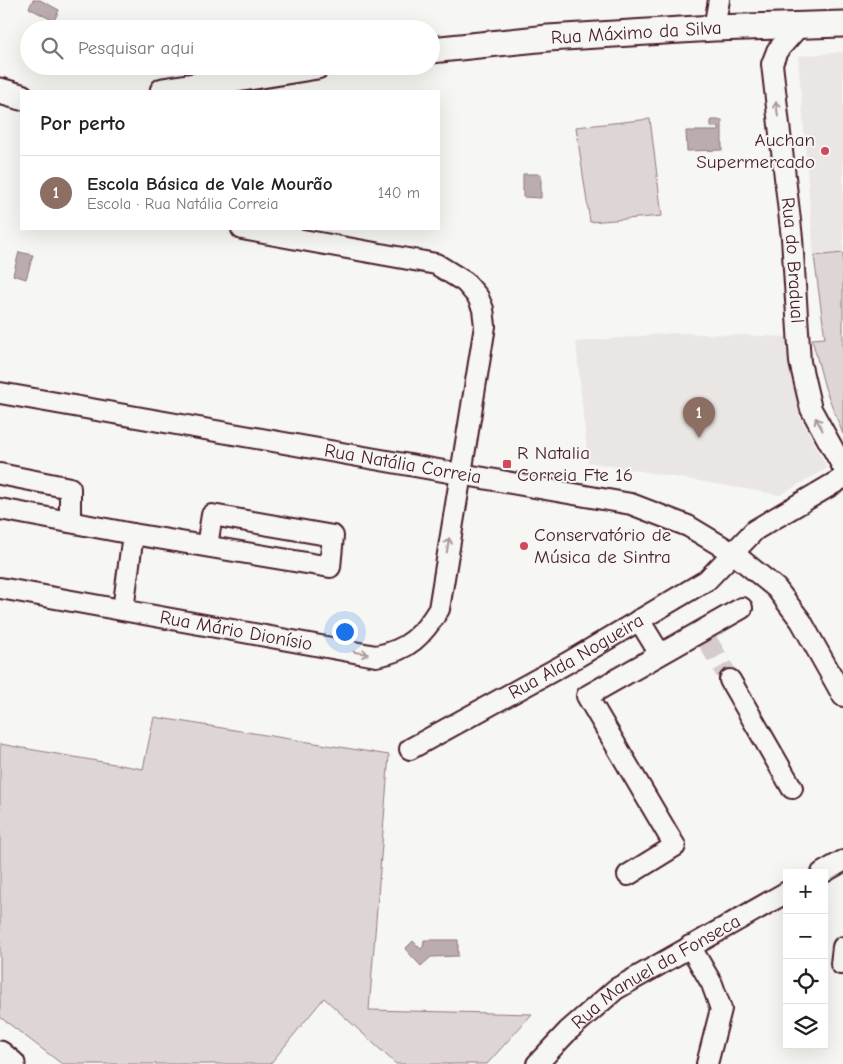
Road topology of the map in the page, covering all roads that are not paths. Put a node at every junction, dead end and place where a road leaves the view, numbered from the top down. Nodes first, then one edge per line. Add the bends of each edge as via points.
1 (719, 0) edge
2 (800, 24) junction
3 (843, 24) edge
4 (714, 28) junction
5 (440, 49) edge
6 (262, 75) edge
7 (169, 90) edge
8 (0, 91) edge
9 (20, 97) edge
10 (248, 230) edge
11 (0, 393) edge
12 (843, 467) edge
13 (460, 473) junction
14 (0, 474) edge
15 (843, 478) edge
16 (0, 509) edge
17 (70, 522) junction
18 (133, 534) junction
19 (207, 546) junction
20 (733, 553) junction
21 (0, 588) edge
22 (742, 608) dead end
23 (123, 610) junction
24 (639, 620) junction
25 (660, 654) junction
26 (730, 680) tunnel mouth
27 (843, 696) edge
28 (410, 748) dead end
29 (792, 788) dead end
30 (843, 861) edge
31 (828, 870) edge
32 (628, 875) dead end
33 (783, 894) edge
34 (690, 946) junction
35 (843, 947) edge
36 (843, 964) edge
37 (0, 1054) edge
38 (12, 1064) edge
39 (537, 1064) edge
40 (707, 1064) edge

1 - 4 street
2 - 3 street, Rua Máximo da Silva
2 - 4 street, Rua Máximo da Silva
12 -> 2 street, Rua do Bradual via 811,410 800,362 792,238 772,64 777,51
4 - 5 street, Rua Máximo da Silva via 548,38
6 - 7 street
8 - 9 street
10 - 13 street, Rua Mário Dionísio via 425,261 443,267 465,282 478,297 485,326
11 - 13 street, Rua Natália Correia
13 - 20 street, Rua Natália Correia via 631,504 682,523
23 -> 13 street, Rua Mário Dionísio via 376,656 398,651 421,634 438,608
14 - 17 street via 70,488
15 - 20 street, Rua Alda Nogueira via 755,530
16 - 17 street
17 - 18 street
18 - 19 street
18 - 23 street
19 - 19 street via 330,567 333,536 212,515
20 - 24 street, Rua Alda Nogueira via 707,580
20 - 27 street, Rua Natália Correia via 776,588 801,620
21 - 23 street, Rua Mário Dionísio
22 - 25 street via 705,635
24 - 25 street
24 - 28 street, Rua Alda Nogueira
25 - 32 street via 587,696 675,846
26 - 29 street
30 - 31 street
33 - 34 street, Rua Manuel da Fonseca
34 - 39 street, Rua Manuel da Fonseca via 616,989 568,1030
34 - 40 street via 712,984 721,1009
35 - 36 street via 840,964
37 - 38 street

